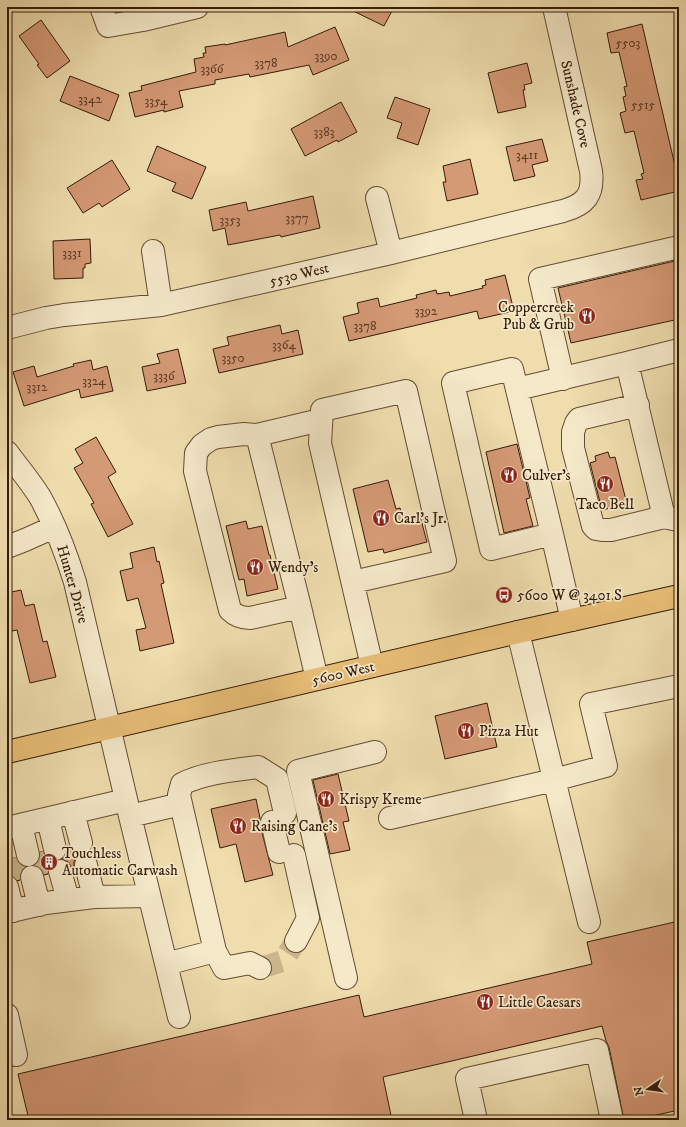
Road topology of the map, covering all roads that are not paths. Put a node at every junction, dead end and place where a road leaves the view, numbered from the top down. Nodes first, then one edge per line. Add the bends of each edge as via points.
1 (197, 7) edge
2 (554, 7) edge
3 (104, 17) edge
4 (377, 198) dead end
5 (585, 199) joint
6 (679, 247) edge
7 (153, 250) dead end
8 (391, 253) junction
9 (161, 306) junction
10 (7, 328) edge
11 (678, 355) edge
12 (627, 363) junction
13 (563, 378) junction
14 (517, 389) junction
15 (638, 404) junction
16 (321, 422) junction
17 (257, 435) junction
18 (7, 452) edge
19 (672, 519) edge
20 (54, 527) junction
21 (552, 534) junction
22 (7, 547) edge
23 (353, 582) junction
24 (679, 596) edge
25 (300, 607) junction
26 (572, 620) junction
27 (518, 632) junction
28 (372, 666) junction
29 (316, 679) junction
30 (679, 686) edge
31 (109, 728) junction
32 (7, 752) edge
33 (375, 752) dead end
34 (554, 780) junction
35 (181, 804) junction
36 (128, 808) junction
37 (73, 812) junction
38 (390, 818) dead end
39 (23, 825) edge
40 (80, 843) dead end
41 (86, 865) dead end
42 (33, 878) edge
43 (149, 896) junction
44 (94, 897) junction
45 (34, 906) edge
46 (589, 922) dead end
47 (291, 938) tunnel mouth
48 (215, 952) junction
49 (255, 962) tunnel mouth
50 (166, 964) junction
51 (346, 978) dead end
52 (7, 1015) edge
53 (179, 1017) dead end
54 (16, 1056) dead end
55 (476, 1120) edge
56 (612, 1120) edge

1 - 3 street via 143,20
2 - 5 street, Sunshade Cove via 592,171 592,187
4 - 8 street
5 - 8 street, 5530 West via 563,212
6 - 13 street via 540,279
7 - 9 street
8 - 9 street, 5530 West
9 - 10 street, 5530 West via 64,315
11 - 12 street
12 - 13 street
12 - 15 street
13 - 14 street
14 - 21 street
14 - 21 street via 512,369 453,383 491,549
15 - 19 street
15 - 19 street via 579,419 576,423 573,448 593,526 596,529 611,530
16 - 17 street
16 - 23 street via 320,443
16 - 23 street via 322,410 406,391 445,561
17 - 25 street
17 - 25 street via 244,434 211,439 202,444 196,453 195,471 227,600 230,610 242,618
18 - 20 street, Hunter Drive via 39,497
20 - 22 street
20 - 31 street, Hunter Drive via 75,582
21 - 26 street
23 - 28 street
24 - 26 main road, 5600 West
25 - 29 street
26 - 27 main road, 5600 West
27 - 28 main road, 5600 West
27 - 34 street
28 - 29 main road, 5600 West
29 - 31 main road, 5600 West
30 - 34 street via 591,704 606,766
31 - 32 main road, 5600 West
31 - 36 street, Hunter Drive
33 - 51 street via 298,771
34 - 38 street
34 - 46 street
35 - 36 street
35 - 47 street via 179,795 182,784 193,778 258,767 268,773 264,785 278,818 286,853 308,918
35 - 48 street
36 - 37 street
36 - 43 street, Hunter Drive
37 - 39 street
37 - 40 street
39 - 39 street via 34,854
41 - 44 street
42 - 45 street
42 - 45 street
43 - 44 street
43 - 50 street, Hunter Drive
44 - 45 street
48 - 49 street via 224,968
48 - 50 street
50 - 53 street, Hunter Drive
52 - 54 street
55 - 56 street via 467,1079 597,1050

